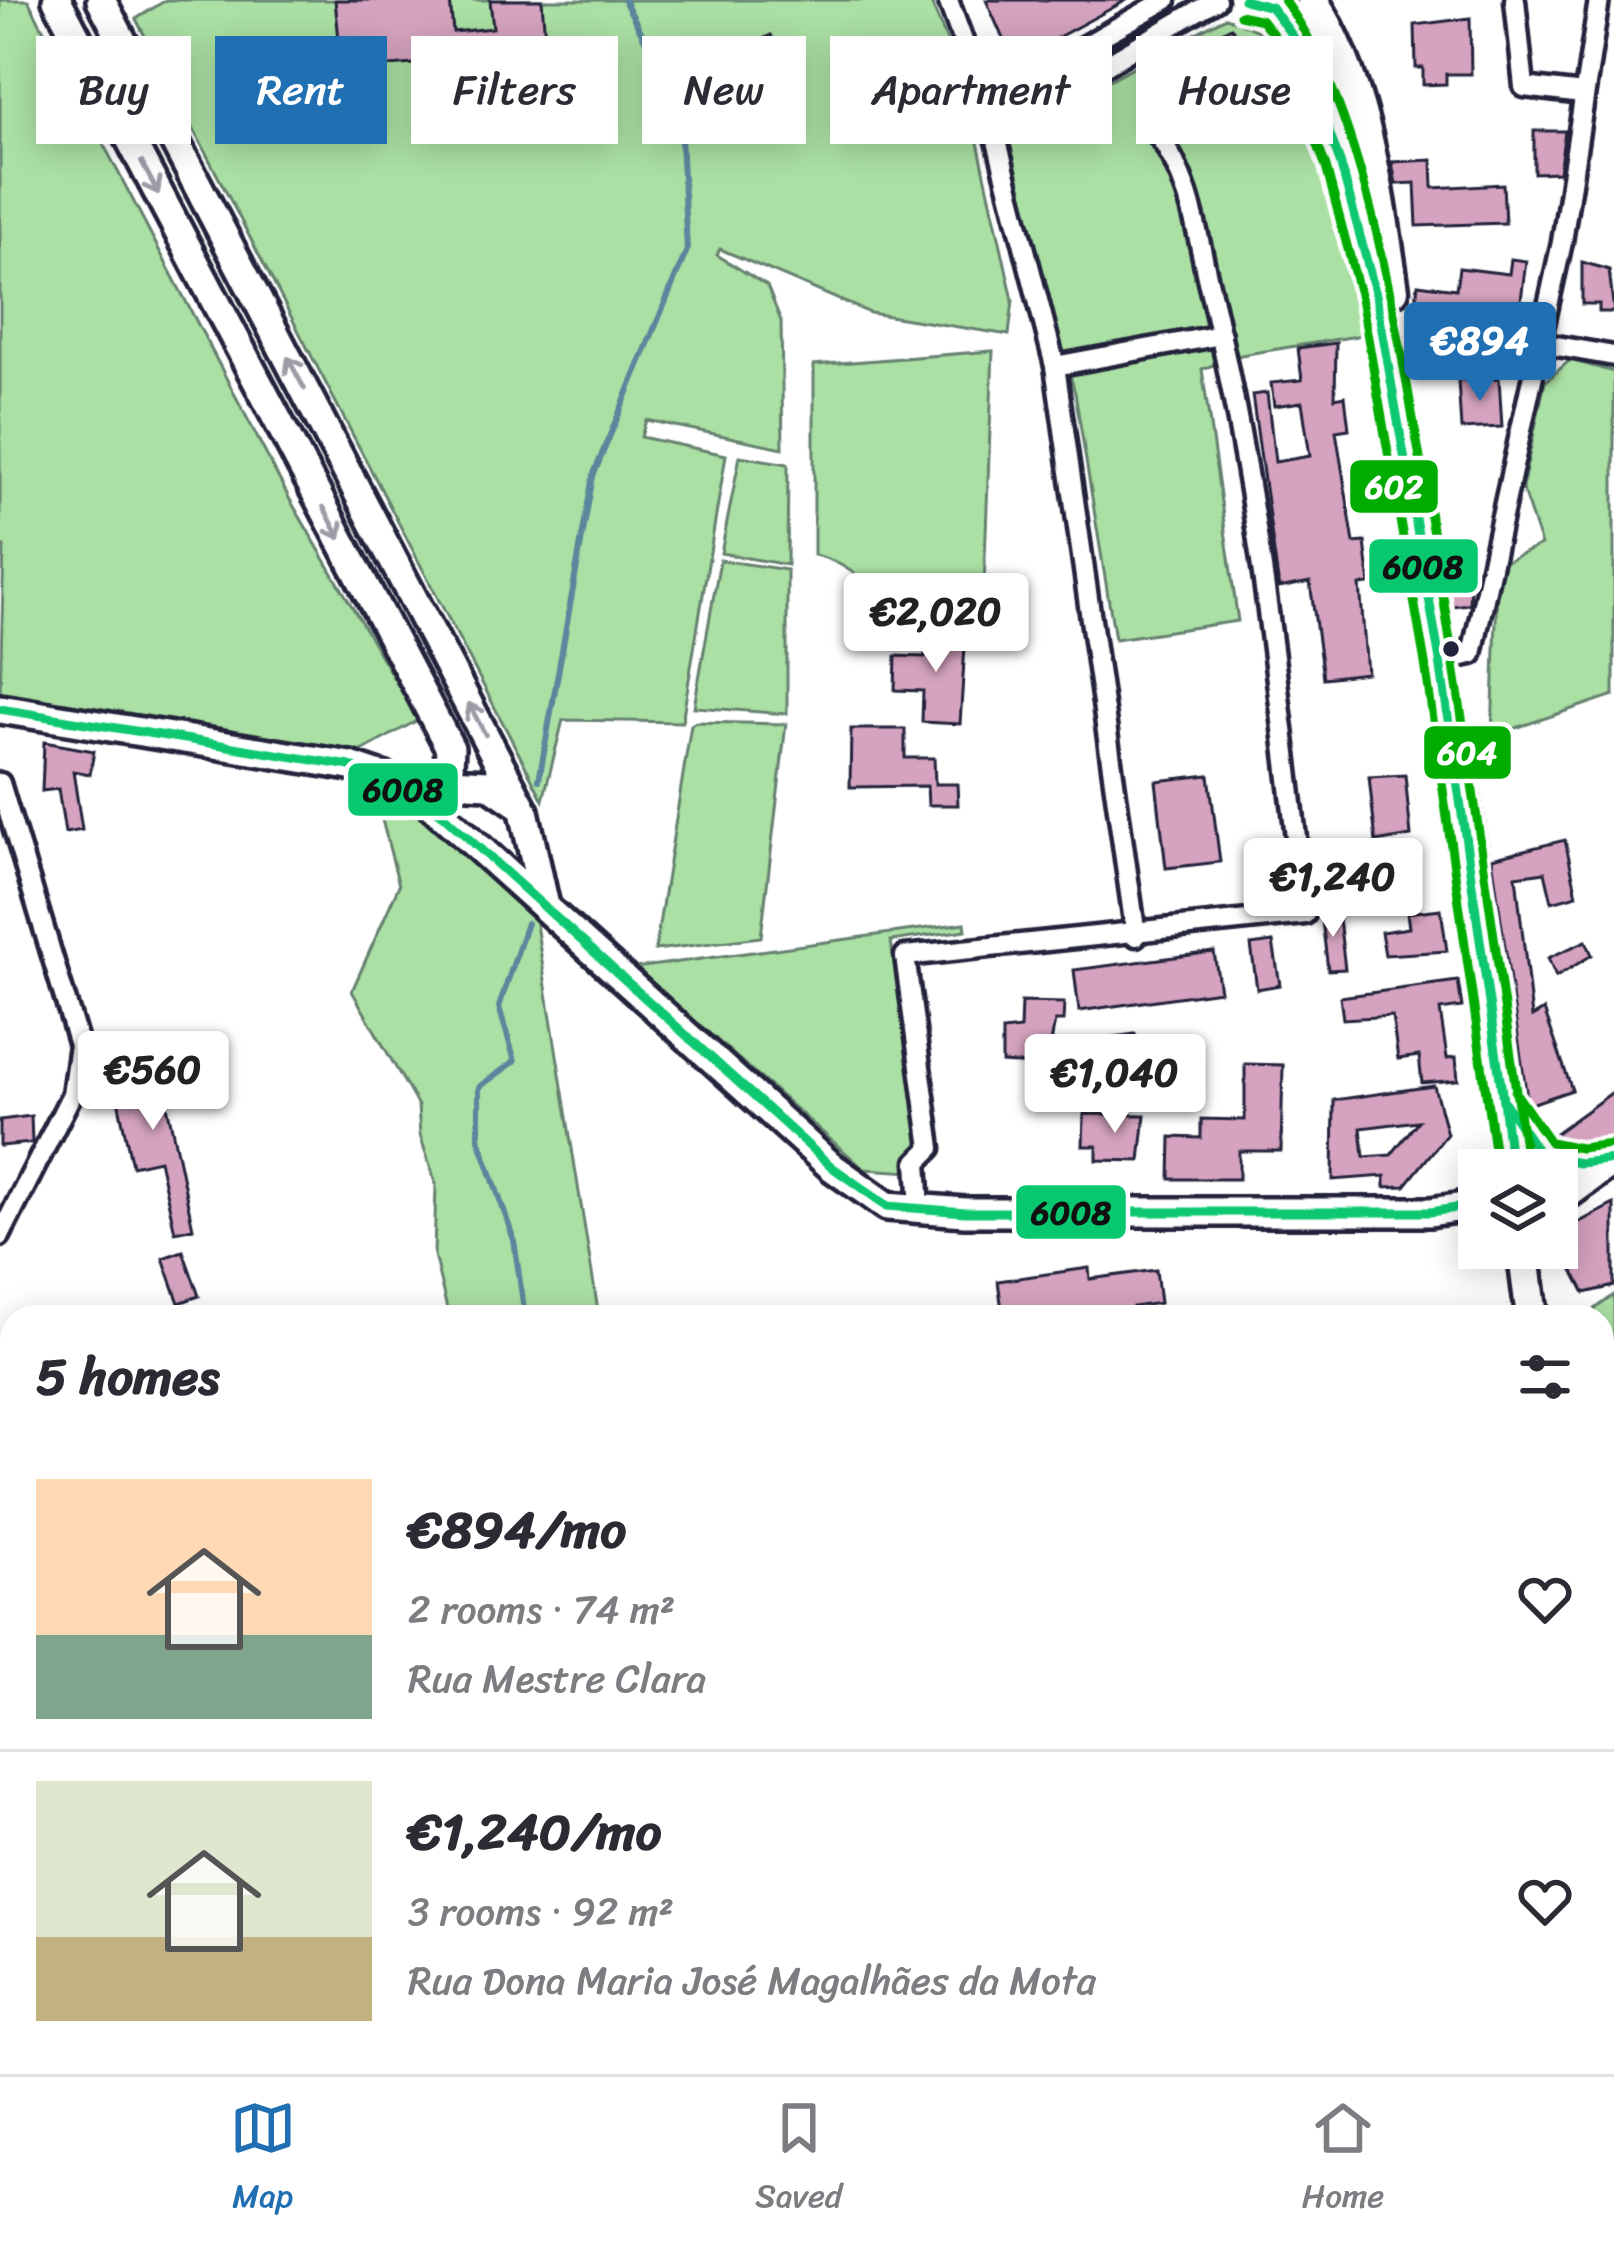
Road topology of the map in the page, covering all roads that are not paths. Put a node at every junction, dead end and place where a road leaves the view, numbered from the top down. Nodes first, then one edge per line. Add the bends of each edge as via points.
1 (57, 0) edge
2 (101, 0) edge
3 (949, 0) edge
4 (1166, 0) edge
5 (1216, 0) edge
6 (1312, 0) edge
7 (1515, 0) edge
8 (1599, 0) edge
9 (1270, 2) edge
10 (962, 36) edge
11 (1102, 36) edge
12 (1112, 61) edge
13 (1583, 94) junction
14 (998, 144) edge
15 (1164, 144) edge
16 (1221, 335) junction
17 (1540, 343) junction
18 (1614, 356) edge
19 (1055, 366) junction
20 (1407, 457) junction
21 (1440, 661) junction
22 (0, 709) edge
23 (448, 782) junction
24 (0, 783) edge
25 (426, 800) junction
26 (524, 811) junction
27 (545, 906) junction
28 (1136, 936) junction
29 (1503, 1100) junction
30 (1505, 1149) edge
31 (1614, 1161) edge
32 (1578, 1182) edge
33 (1458, 1207) edge
34 (920, 1208) junction
35 (0, 1236) edge
36 (1527, 1269) edge
37 (1531, 1305) edge

1 -> 23 street via 450,748
26 -> 2 street
3 - 10 street
4 - 11 street
5 - 12 street
6 - 20 main road via 1342,62 1372,166 1408,393
7 - 13 street via 1524,87
8 - 13 street
9 - 20 main road via 1294,38 1340,162
13 - 17 street
14 - 19 street
15 - 16 street via 1180,166
16 - 19 street
16 - 28 street via 1305,914
17 - 18 street
17 - 21 street via 1472,654
19 - 28 street
20 - 21 main road
21 - 29 main road
22 - 25 street via 350,766
23 - 25 street
23 - 26 street via 489,784
24 - 35 street via 80,1045 72,1094
25 - 27 street
26 - 27 street
27 - 34 street via 866,1195 886,1206
28 - 34 street via 905,956 932,1148 917,1162
29 - 30 main road
29 - 31 street via 1541,1156
31 - 32 street
33 - 34 street
36 - 37 main road

